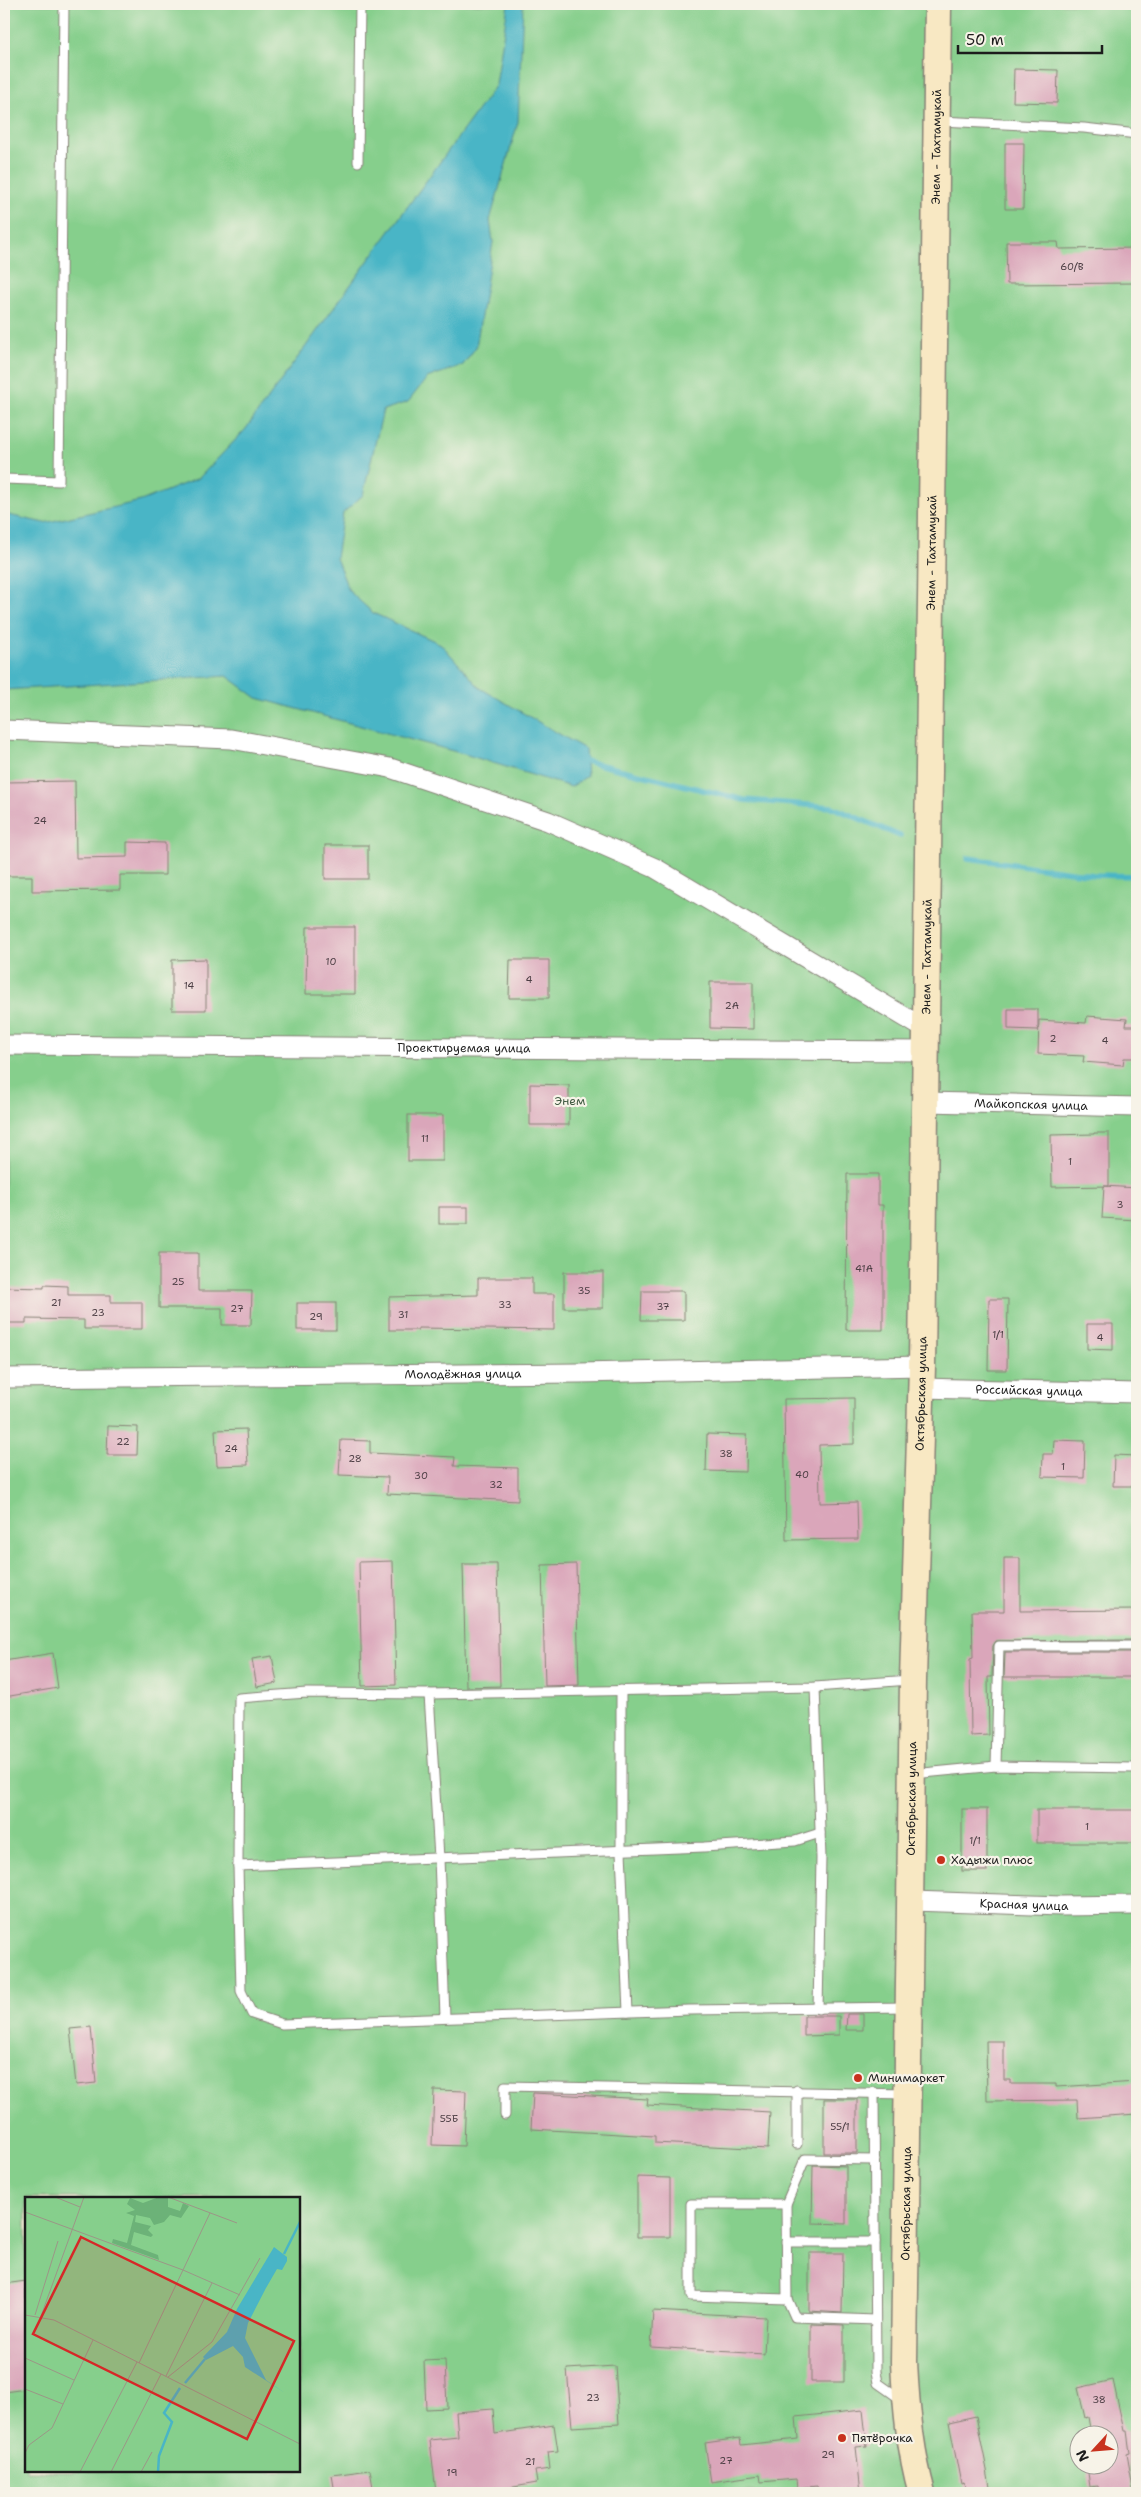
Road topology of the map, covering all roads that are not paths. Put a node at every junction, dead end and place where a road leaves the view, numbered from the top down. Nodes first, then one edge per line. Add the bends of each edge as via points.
1 (64, 4) edge
2 (360, 4) edge
3 (938, 4) edge
4 (937, 121) junction
5 (1137, 134) edge
6 (358, 162) dead end
7 (4, 479) edge
8 (4, 730) edge
9 (925, 1040) junction
10 (4, 1045) edge
11 (925, 1102) junction
12 (1137, 1107) edge
13 (922, 1377) junction
14 (4, 1378) edge
15 (1137, 1393) edge
16 (1137, 1646) edge
17 (913, 1680) junction
18 (815, 1686) junction
19 (621, 1690) junction
20 (429, 1694) junction
21 (996, 1766) junction
22 (1137, 1768) edge
23 (912, 1774) junction
24 (820, 1833) junction
25 (620, 1851) junction
26 (439, 1858) junction
27 (238, 1866) junction
28 (912, 1901) junction
29 (1137, 1905) edge
30 (910, 2007) junction
31 (818, 2008) junction
32 (628, 2012) junction
33 (445, 2017) junction
34 (797, 2090) junction
35 (874, 2092) junction
36 (908, 2094) junction
37 (505, 2115) dead end
38 (797, 2144) dead end
39 (874, 2160) junction
40 (786, 2204) junction
41 (786, 2242) junction
42 (875, 2242) junction
43 (786, 2300) junction
44 (875, 2320) junction
45 (906, 2403) junction
46 (922, 2493) edge

1 - 7 lane via 59,481
2 - 6 lane
3 - 4 main road, Энем - Тахтамукай
4 - 5 lane via 1084,128
4 - 9 main road, Энем - Тахтамукай
8 - 9 street via 231,739 390,768 548,821 655,868
9 - 10 street, Проектируемая улица
9 - 11 main road, Энем - Тахтамукай
11 - 12 street, Майкопская улица
11 - 13 main road, Октябрьская улица
13 - 14 street, Молодёжная улица via 579,1373
13 - 15 street, Российская улица
13 - 17 main road, Октябрьская улица
16 - 21 lane via 999,1646
17 - 18 lane
17 - 23 main road, Октябрьская улица
18 - 19 lane
18 - 24 lane
19 - 20 lane
19 - 25 lane
20 - 26 lane
20 - 27 lane via 307,1693 239,1698
21 - 22 lane
21 - 23 lane
23 - 28 main road, Октябрьская улица
24 - 25 lane via 795,1841
24 - 31 lane
25 - 26 lane
25 - 32 lane
26 - 27 lane
26 - 33 lane
27 - 33 lane via 242,1990 252,2014 282,2024
28 - 29 street, Красная улица
28 - 30 main road, Октябрьская улица
30 - 31 lane
30 - 36 main road, Октябрьская улица
31 - 32 lane
32 - 33 lane
34 - 35 lane
34 - 37 lane via 505,2086
34 - 38 lane
35 - 36 lane
35 - 39 lane
36 - 45 main road, Октябрьская улица
39 - 40 lane via 805,2159
39 - 42 lane
40 - 41 lane
40 - 43 lane via 691,2204 690,2296
41 - 42 lane
41 - 43 lane
42 - 44 lane
43 - 44 lane via 795,2317
44 - 45 lane via 878,2383
45 - 46 main road, Октябрьская улица via 912,2459

